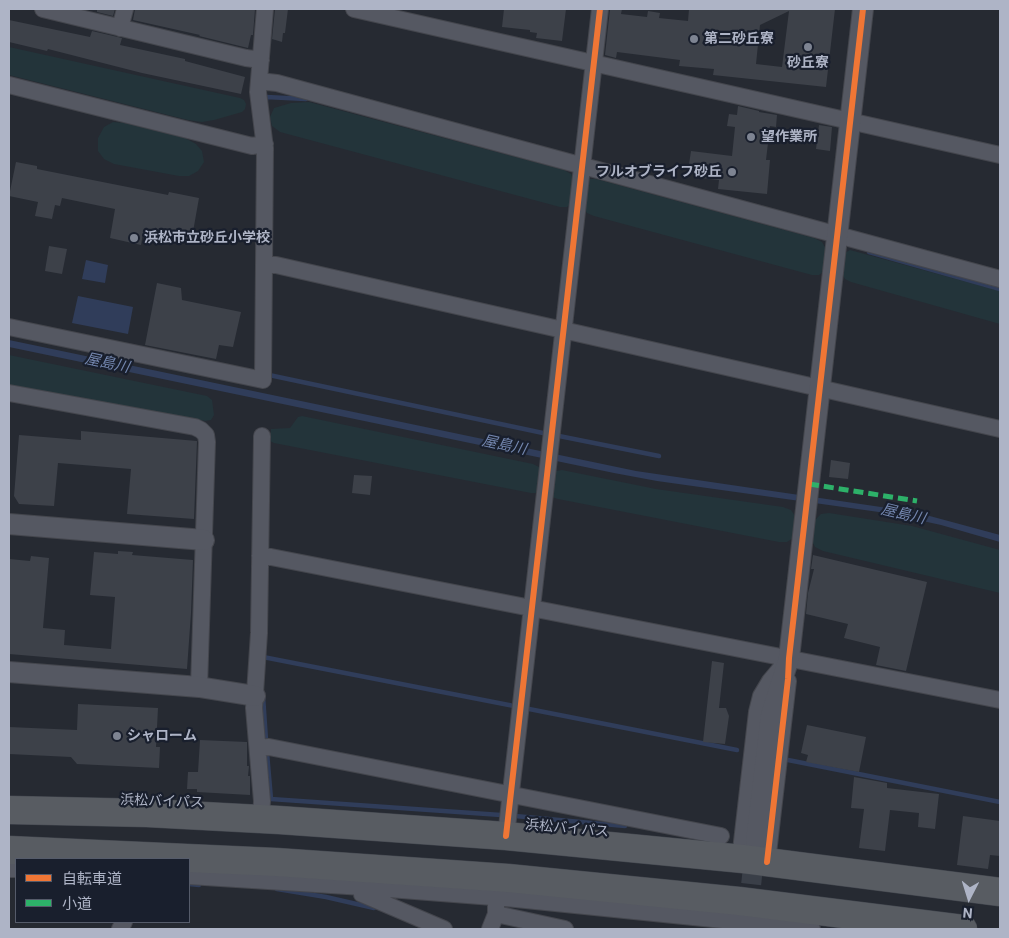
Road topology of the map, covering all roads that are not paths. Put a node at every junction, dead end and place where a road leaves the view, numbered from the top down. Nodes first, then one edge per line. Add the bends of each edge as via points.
1 (43, 9) edge
2 (125, 9) edge
3 (265, 9) edge
4 (354, 9) edge
5 (600, 9) edge
6 (863, 9) edge
7 (120, 28) junction
8 (261, 60) junction
9 (593, 63) junction
10 (259, 81) junction
11 (9, 85) edge
12 (850, 121) junction
13 (265, 144) junction
14 (1000, 155) edge
15 (582, 165) junction
16 (837, 234) junction
17 (264, 265) junction
18 (1000, 279) edge
19 (9, 327) edge
20 (563, 330) junction
21 (820, 388) junction
22 (9, 393) edge
23 (1000, 428) edge
24 (262, 436) dead end
25 (9, 524) edge
26 (204, 540) junction
27 (260, 556) junction
28 (531, 608) junction
29 (789, 658) junction
30 (9, 672) edge
31 (199, 687) junction
32 (255, 696) junction
33 (1000, 700) edge
34 (258, 748) junction
35 (510, 794) junction
36 (9, 810) edge
37 (261, 819) junction
38 (693, 830) junction
39 (506, 836) junction
40 (722, 836) dead end
41 (9, 838) edge
42 (9, 850) edge
43 (86, 852) junction
44 (751, 852) junction
45 (190, 876) edge
46 (362, 887) junction
47 (1000, 892) edge
48 (497, 897) junction
49 (734, 917) edge
50 (761, 919) edge
51 (493, 922) edge
52 (444, 929) edge
53 (565, 929) edge
54 (812, 929) edge
55 (963, 929) edge

1 - 7 street
2 - 7 street
3 - 8 street
4 - 9 street
5 - 9 street
6 - 12 street
7 - 8 street
8 - 10 street
9 - 12 street
9 - 15 street
10 - 13 street
10 - 15 street via 278,83
11 - 13 street via 252,146
12 - 14 street
12 - 16 street
13 - 17 street
15 - 16 street
15 - 20 street
16 - 18 street
16 - 21 street
17 - 19 street via 263,380
17 - 20 street via 276,265
20 - 21 street
20 - 28 street
21 - 23 street
21 - 29 street
22 - 26 street via 201,430 207,442
24 - 27 street
25 - 26 street
26 - 31 street
27 - 28 street
27 - 32 street
28 - 29 street
28 - 35 street
29 - 33 street
29 - 44 street via 771,715
30 - 31 street
31 - 32 street
32 - 34 street
34 - 35 street via 269,747
34 - 37 street
35 - 38 street
35 - 39 street
36 - 37 highway, 浜松バイパス
37 - 39 highway, 浜松バイパス
38 - 40 street
38 - 44 street
39 - 44 highway, 浜松バイパス
41 - 43 highway
42 - 43 highway
43 - 49 highway via 411,871 594,886
44 - 47 highway, 浜松バイパス
45 - 46 street
46 - 48 street
46 - 52 street via 362,894
48 - 49 street
48 - 51 street
49 - 50 highway
50 - 54 street
50 - 55 highway
51 - 53 street

